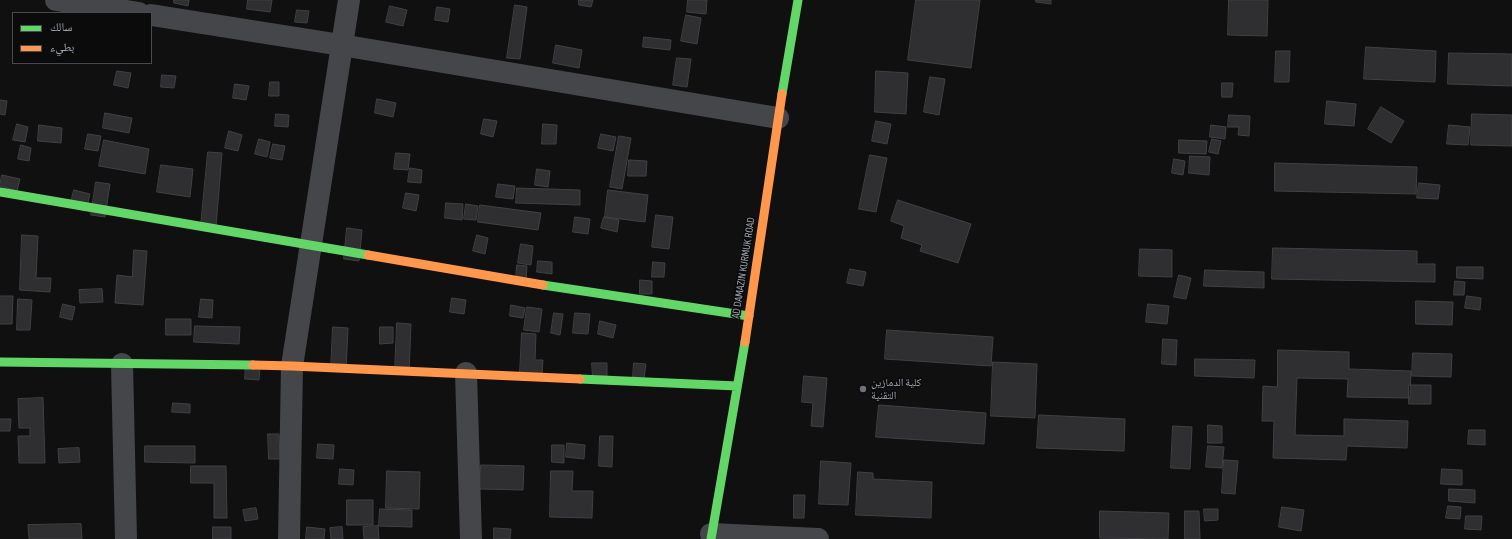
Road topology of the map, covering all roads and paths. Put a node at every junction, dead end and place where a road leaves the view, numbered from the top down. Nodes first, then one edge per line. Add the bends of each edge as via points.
1 (56, 0) edge
2 (349, 0) edge
3 (798, 0) edge
4 (133, 12) edge
5 (152, 15) edge
6 (341, 45) junction
7 (778, 118) junction
8 (0, 192) edge
9 (310, 245) junction
10 (749, 316) junction
11 (0, 362) edge
12 (122, 364) junction
13 (292, 366) junction
14 (466, 373) junction
15 (737, 386) junction
16 (711, 536) edge
17 (126, 539) edge
18 (289, 539) edge
19 (471, 539) edge
20 (818, 539) edge

1 - 4 street
2 - 6 street
3 - 7 main road, AD DAMAZIN KURMUK ROAD
5 - 6 street
6 - 7 street
6 - 9 street
7 - 10 main road, AD DAMAZIN KURMUK ROAD
8 - 9 main road
9 - 10 main road via 550,286
9 - 13 street
10 - 15 main road, AD DAMAZIN KURMUK ROAD
11 - 12 main road
12 - 13 main road
12 - 17 street
13 - 14 main road
13 - 18 street
14 - 15 main road
14 - 19 street
15 - 16 main road, AD DAMAZIN KURMUK ROAD
16 - 20 street

